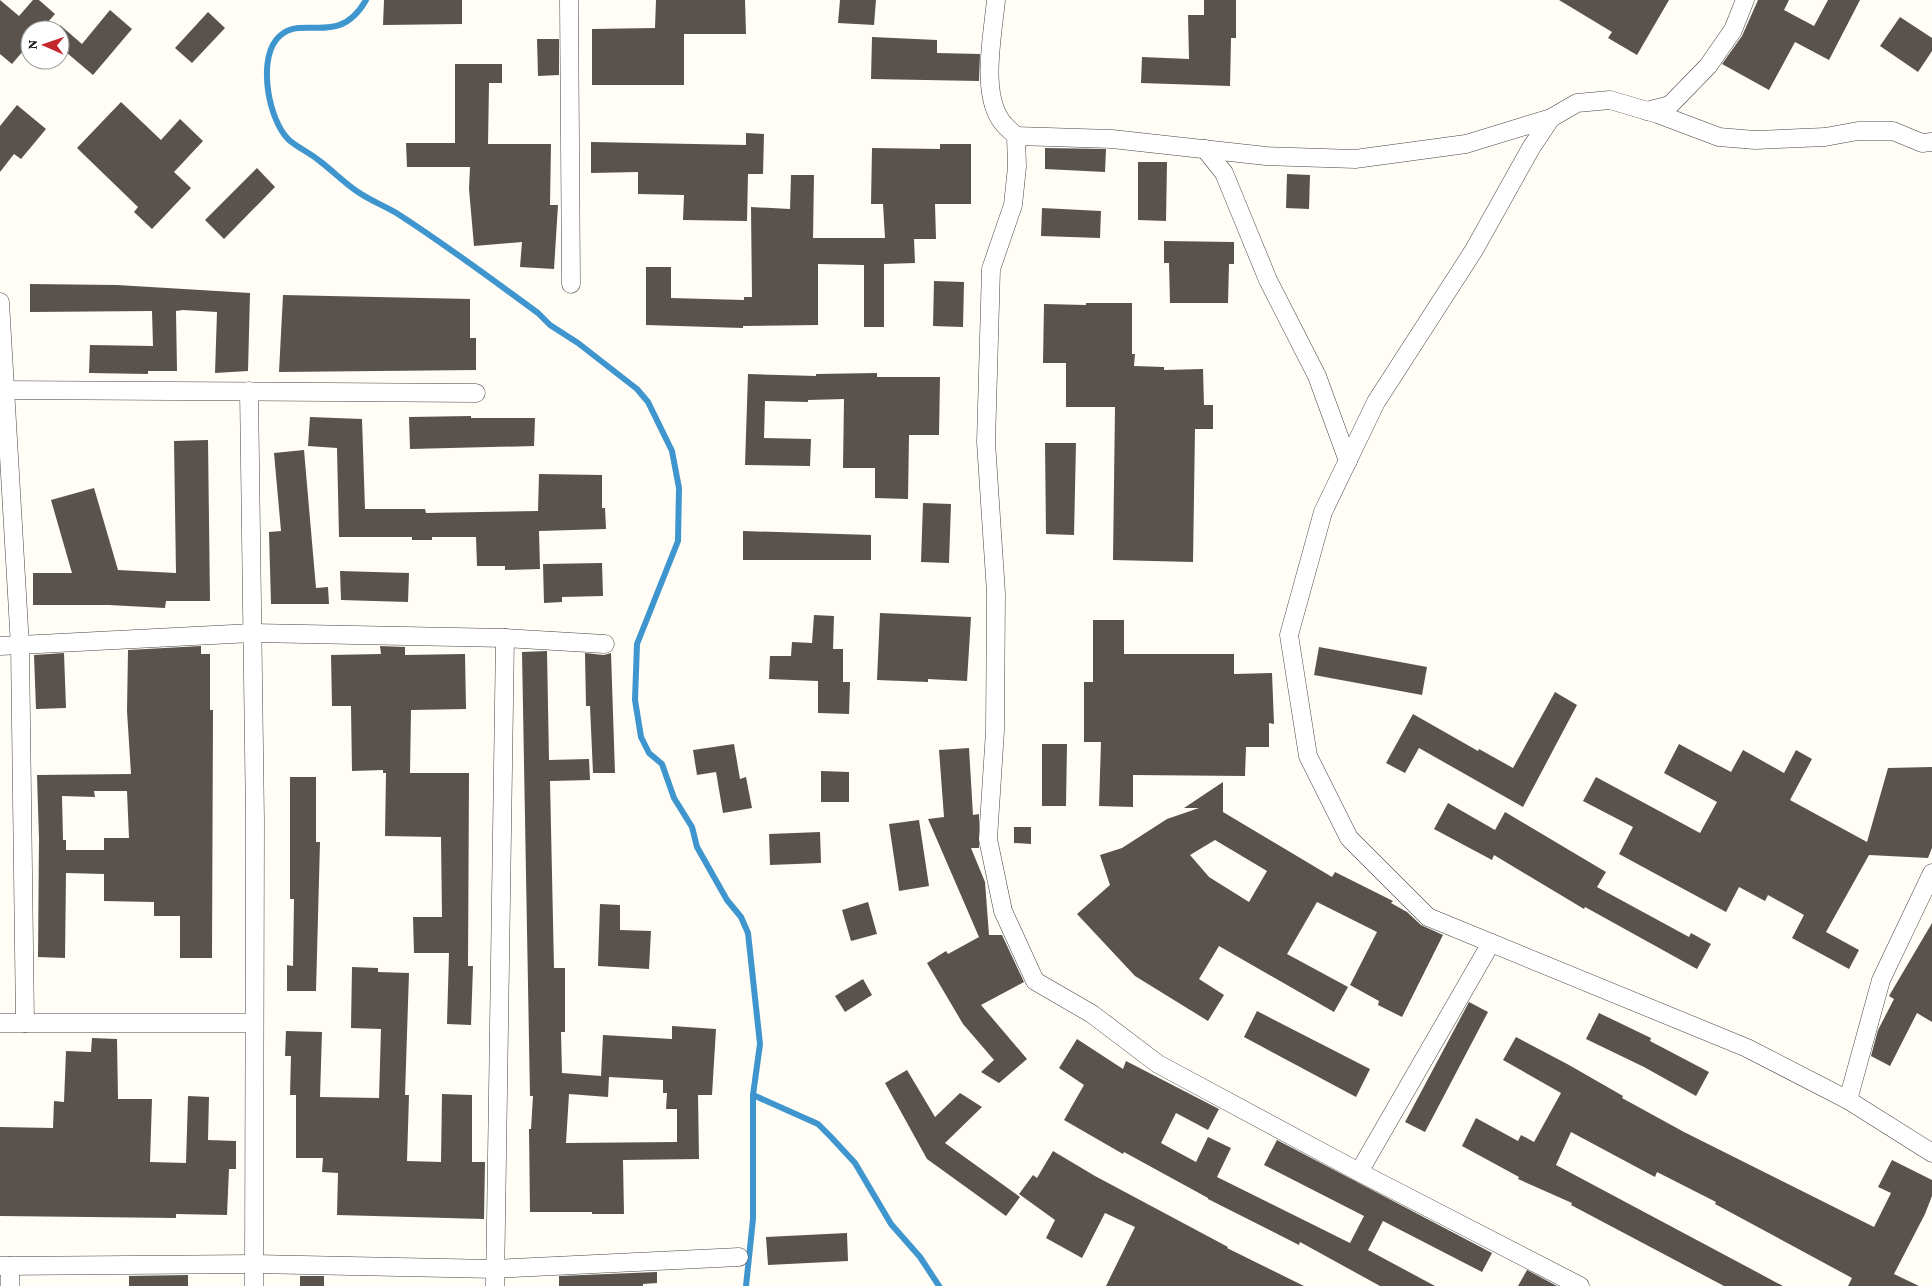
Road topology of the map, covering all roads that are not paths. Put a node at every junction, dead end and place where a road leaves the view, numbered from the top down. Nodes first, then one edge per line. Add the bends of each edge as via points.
1 (569, 0) edge
2 (996, 0) edge
3 (1745, 0) edge
4 (1646, 111) junction
5 (1551, 118) junction
6 (1016, 136) junction
7 (1932, 142) edge
8 (1204, 149) junction
9 (571, 284) dead end
10 (0, 302) edge
11 (3, 390) edge
12 (249, 391) junction
13 (476, 393) dead end
14 (1348, 461) junction
15 (252, 633) junction
16 (505, 638) junction
17 (605, 644) dead end
18 (0, 646) edge
19 (20, 646) junction
20 (1932, 873) edge
21 (1491, 943) junction
22 (0, 1023) edge
23 (25, 1023) junction
24 (253, 1023) junction
25 (1848, 1100) junction
26 (1932, 1153) edge
27 (1359, 1172) junction
28 (739, 1257) dead end
29 (255, 1264) junction
30 (5, 1266) edge
31 (494, 1278) edge
32 (10, 1286) edge
33 (254, 1286) edge
34 (1580, 1286) edge

1 - 9 street
2 - 6 street via 990,68 992,98 999,119
3 - 4 street via 1733,30 1708,66 1670,105
4 - 5 street via 1610,100 1577,103
4 - 7 street via 1719,137 1755,140 1893,131 1922,143
5 - 8 street via 1466,144 1355,159 1266,156
5 - 14 street via 1530,148 1474,250 1376,402
6 - 8 street via 1112,139
6 - 27 street via 1013,205 991,269 986,442 996,593 995,730 988,839 1003,911 1035,981 1092,1014 1158,1064
8 - 14 street via 1224,173 1268,280 1317,376
10 - 11 street
11 - 12 street
11 - 19 street
12 - 13 street
12 - 15 street
14 - 21 street via 1323,512 1289,635 1308,756 1349,838 1428,917
15 - 16 street
15 - 19 street
15 - 24 street via 256,820
16 - 17 street
16 - 31 street
18 - 19 street
19 - 23 street
20 - 25 street via 1881,980
21 - 25 street via 1747,1048
21 - 27 street
22 - 23 street
23 - 24 street
24 - 29 street
25 - 26 street
27 - 34 street
28 - 31 street
29 - 30 street
29 - 31 street
29 - 33 street
30 - 32 street

